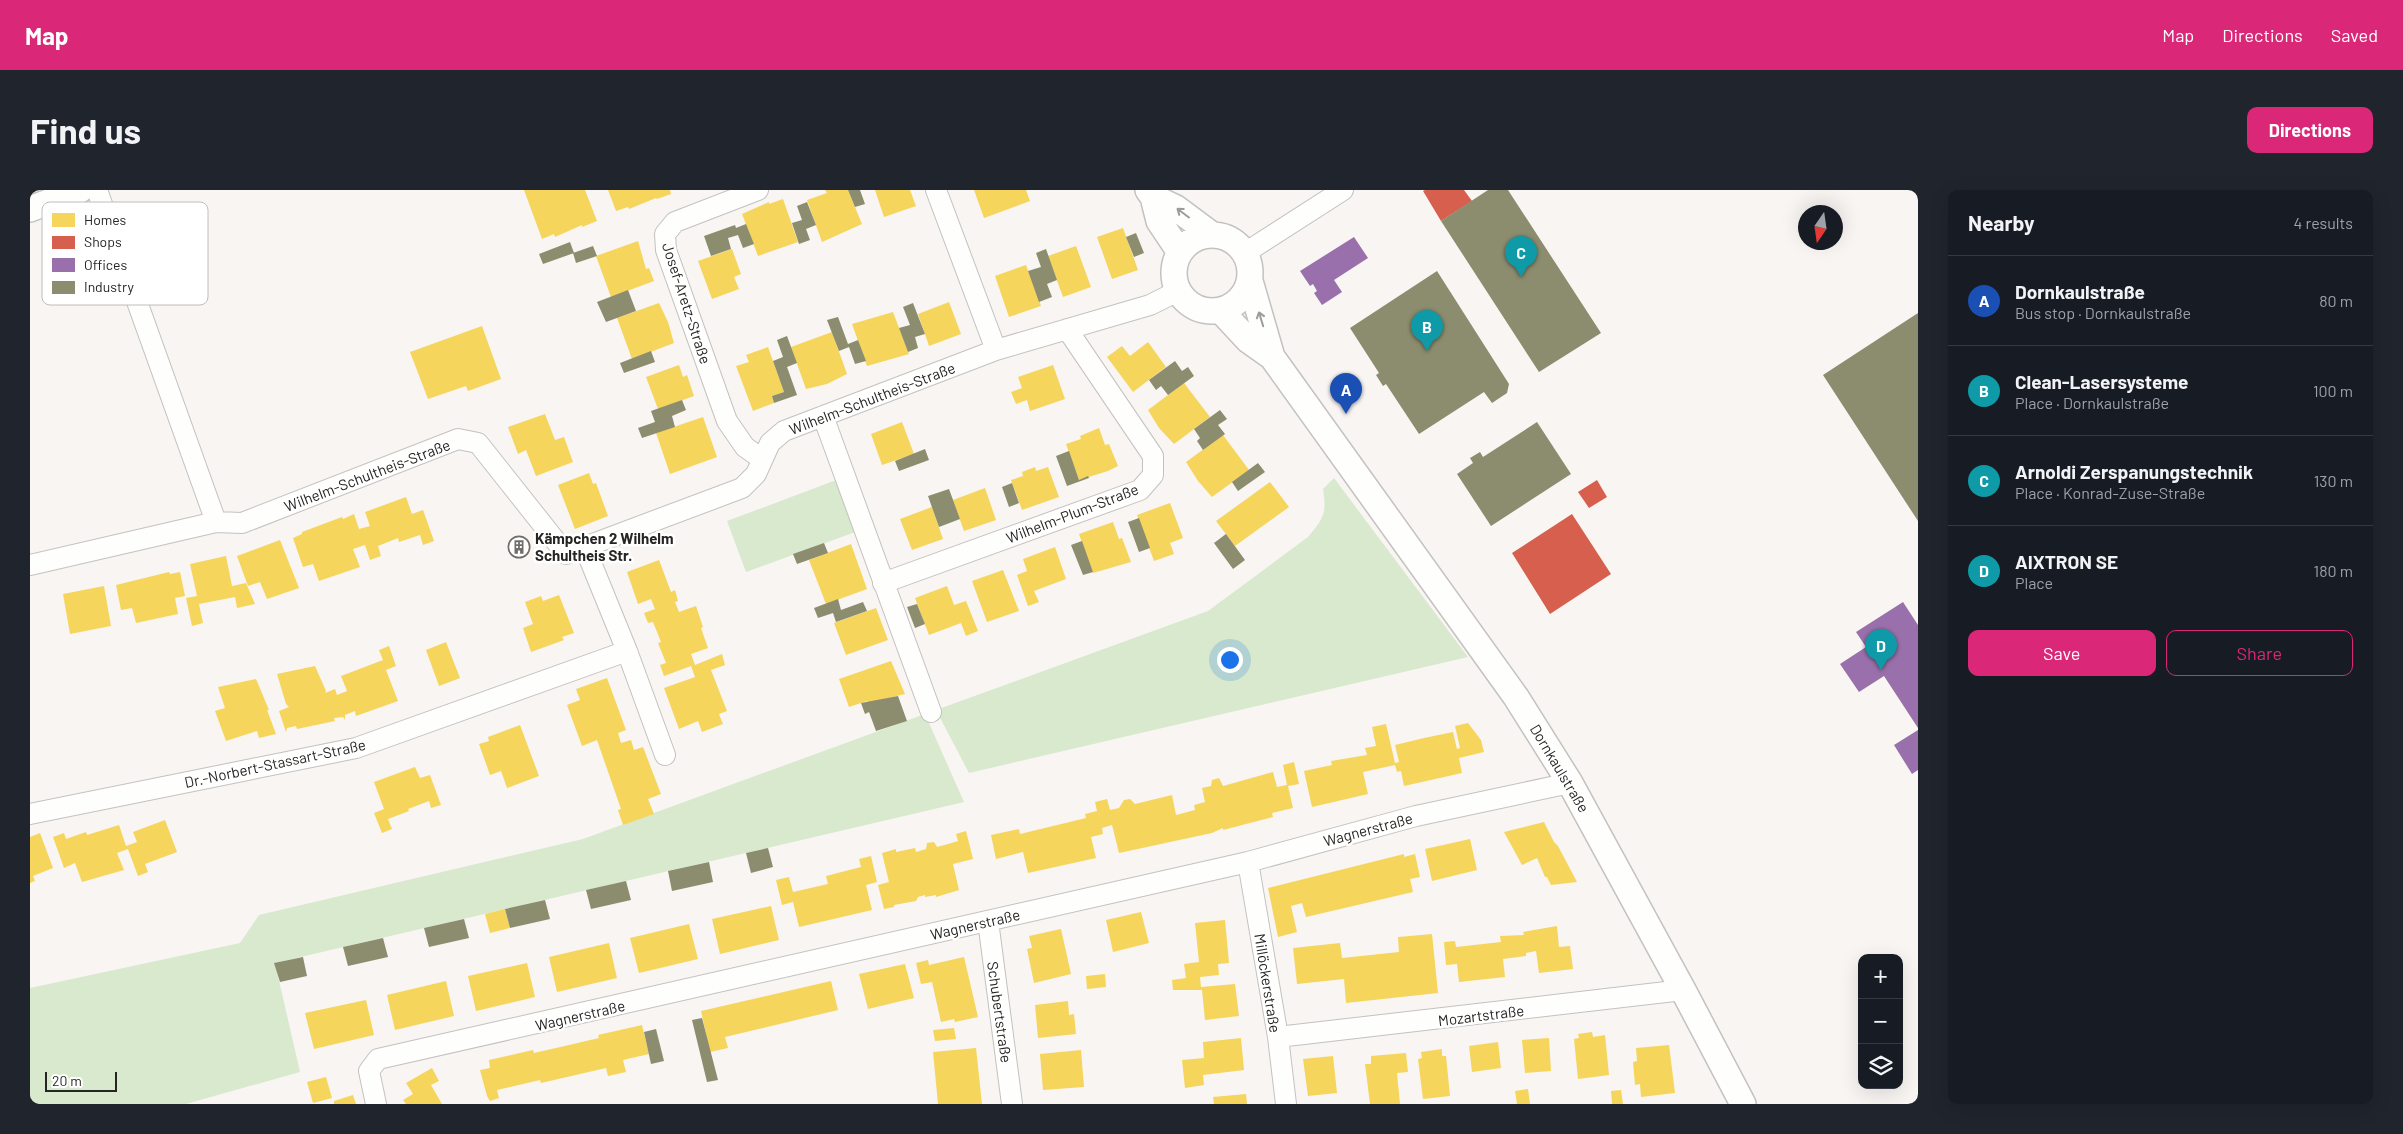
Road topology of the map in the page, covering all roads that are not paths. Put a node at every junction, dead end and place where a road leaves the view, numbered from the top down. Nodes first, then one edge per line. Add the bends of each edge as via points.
1 (80, 190) edge
2 (97, 190) edge
3 (758, 190) edge
4 (936, 190) edge
5 (1343, 190) edge
6 (1151, 194) edge
7 (48, 202) edge
8 (101, 202) edge
9 (42, 204) edge
10 (30, 209) edge
11 (1211, 234) junction
12 (1179, 251) junction
13 (1245, 253) junction
14 (1250, 281) junction
15 (1178, 291) junction
16 (138, 305) edge
17 (1221, 310) junction
18 (1067, 329) junction
19 (996, 350) junction
20 (1272, 356) junction
21 (823, 416) junction
22 (762, 459) junction
23 (216, 522) junction
24 (585, 548) junction
25 (30, 564) edge
26 (883, 583) junction
27 (627, 651) junction
28 (931, 712) dead end
29 (666, 755) dead end
30 (1570, 783) junction
31 (30, 814) edge
32 (1248, 862) junction
33 (988, 921) junction
34 (1683, 990) junction
35 (1278, 1037) junction
36 (376, 1104) edge
37 (1012, 1104) edge
38 (1286, 1104) edge
39 (1743, 1104) edge

1 - 7 street
2 - 8 street
3 - 22 street, Josef-Aretz-Straße via 675,222 665,234 666,250 727,421 744,447
4 - 19 street
5 - 13 street
11 -> 6 street
6 - 12 street via 1158,220
9 - 10 street
11 - 12 street via 1198,236
11 - 13 street via 1224,236
12 - 15 street via 1174,271
13 - 14 street via 1251,272
14 - 17 street via 1240,300
20 -> 14 street, Dornkaulstraße
15 - 17 street via 1196,308
15 - 18 street, Wilhelm-Schultheis-Straße via 1150,305
16 - 23 street
17 - 20 street, Dornkaulstraße via 1248,340
18 - 19 street, Wilhelm-Schultheis-Straße
18 - 26 street, Wilhelm-Plum-Straße via 1152,456 1153,475 1140,490
19 - 21 street, Wilhelm-Schultheis-Straße
20 - 30 street, Dornkaulstraße via 1506,681
21 - 22 street, Wilhelm-Schultheis-Straße via 784,431 770,442
21 - 26 street
22 - 24 street, Wilhelm-Schultheis-Straße via 756,474 742,488
23 - 24 street, Wilhelm-Schultheis-Straße via 242,522 458,440 478,443 566,554
23 - 25 street
24 - 27 street
26 - 28 street
27 - 29 street
27 - 31 street, Dr.-Norbert-Stassart-Straße via 356,748
30 - 32 street, Wagnerstraße via 1416,816
30 - 34 street, Dornkaulstraße
32 - 33 street, Wagnerstraße
32 - 35 street, Millöckerstraße
33 - 36 street, Wagnerstraße via 378,1059 369,1070
33 - 37 street, Schubertstraße
34 - 35 street, Mozartstraße
34 - 39 street, Dornkaulstraße
35 - 38 street, Millöckerstraße

